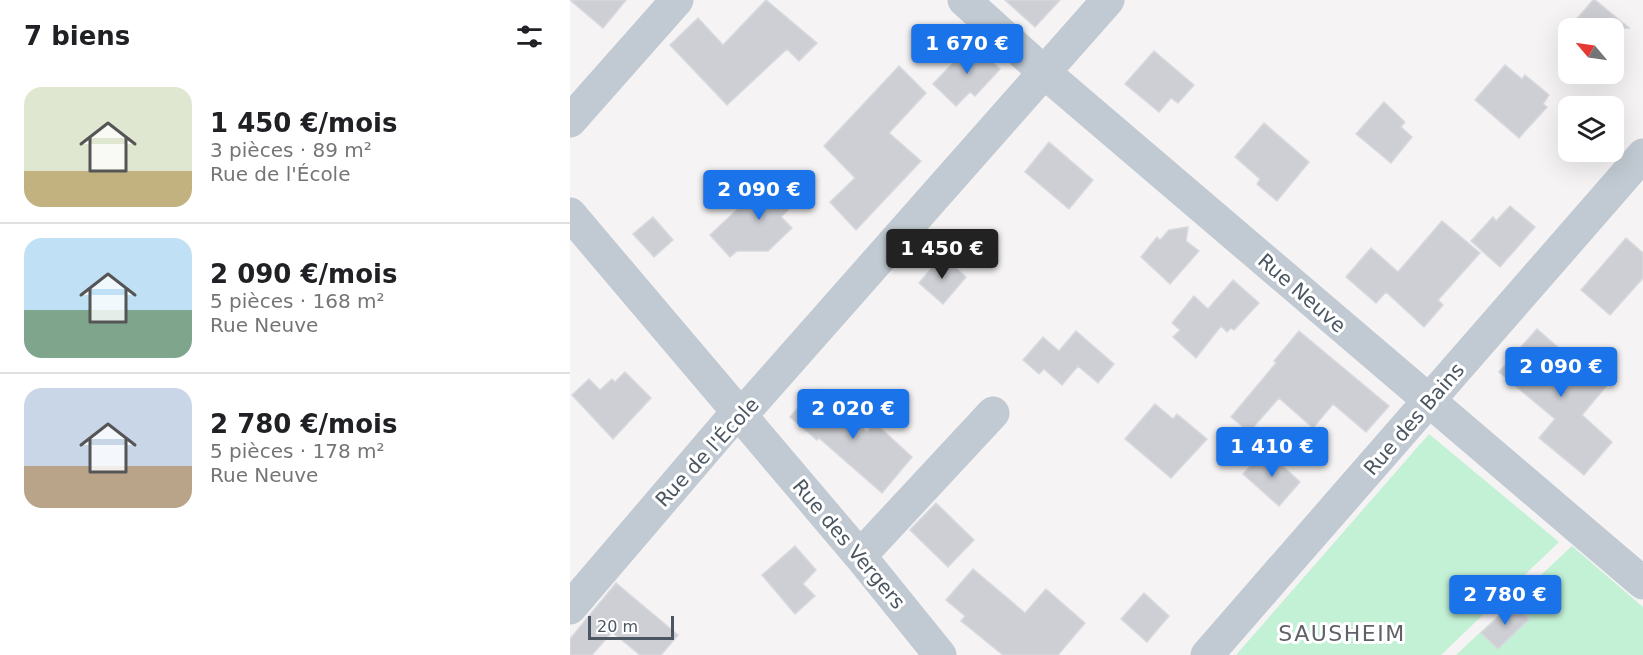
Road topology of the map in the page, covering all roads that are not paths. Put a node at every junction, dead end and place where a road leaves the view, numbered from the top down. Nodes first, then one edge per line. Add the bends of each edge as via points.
1 (677, 0) edge
2 (964, 0) edge
3 (1108, 0) edge
4 (1045, 74) junction
5 (570, 121) edge
6 (1643, 155) edge
7 (570, 214) edge
8 (1429, 402) junction
9 (741, 413) junction
10 (993, 413) dead end
11 (860, 556) junction
12 (1642, 582) edge
13 (570, 608) edge
14 (940, 655) edge
15 (1207, 655) edge

1 - 5 street
2 - 4 street, Rue Neuve
3 - 4 street, Rue de l'École
4 - 8 street, Rue Neuve
4 - 9 street, Rue de l'École
6 - 8 street, Rue des Bains
7 - 9 street, Rue des Vergers
8 - 12 street, Rue Neuve
8 - 15 street, Rue des Bains
9 - 11 street, Rue des Vergers
9 - 13 street, Rue de l'École via 728,423
10 - 11 street
11 - 14 street, Rue des Vergers

